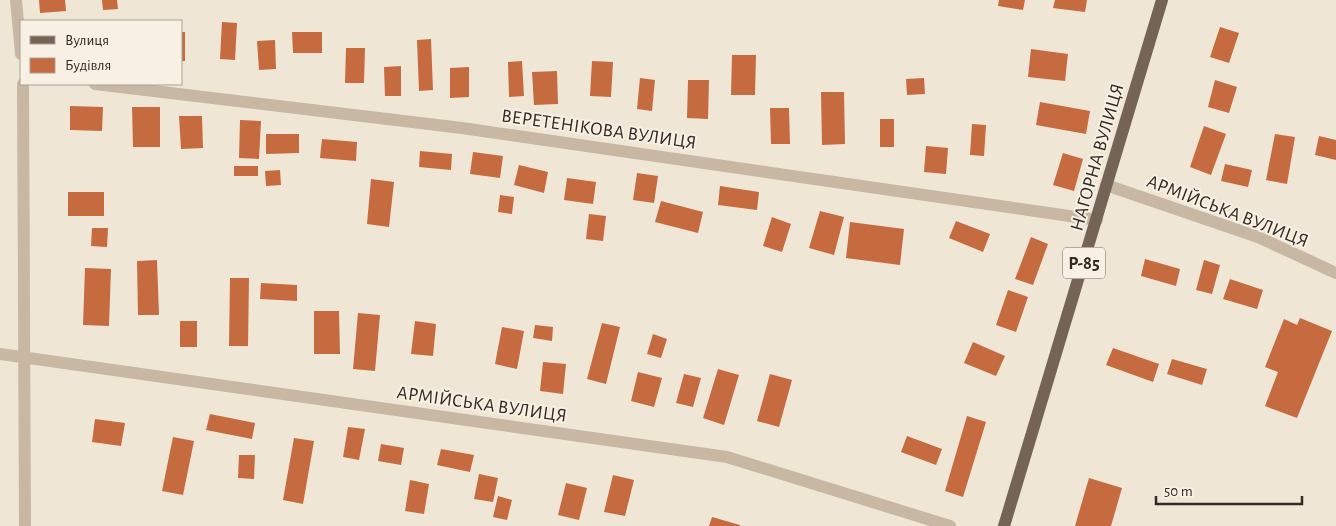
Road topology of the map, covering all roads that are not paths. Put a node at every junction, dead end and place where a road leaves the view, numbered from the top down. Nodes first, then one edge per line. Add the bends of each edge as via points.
1 (16, 0) edge
2 (1162, 0) edge
3 (20, 43) edge
4 (23, 85) edge
5 (103, 85) edge
6 (1106, 185) junction
7 (1097, 220) junction
8 (1336, 273) edge
9 (0, 354) edge
10 (26, 356) junction
11 (25, 526) edge
12 (950, 526) edge
13 (1004, 526) edge

1 - 3 street
2 - 6 main road, НАГОРНА ВУЛИЦЯ / Р-85
4 - 10 street
5 - 7 street, ВЕРЕТЕНІКОВА ВУЛИЦЯ via 462,128
6 - 7 main road, НАГОРНА ВУЛИЦЯ / Р-85
6 - 8 street, АРМІЙСЬКА ВУЛИЦЯ via 1258,237
7 - 13 main road, НАГОРНА ВУЛИЦЯ / Р-85
9 - 10 street, АРМІЙСЬКА ВУЛИЦЯ
10 - 11 street
10 - 12 street, АРМІЙСЬКА ВУЛИЦЯ via 727,457

